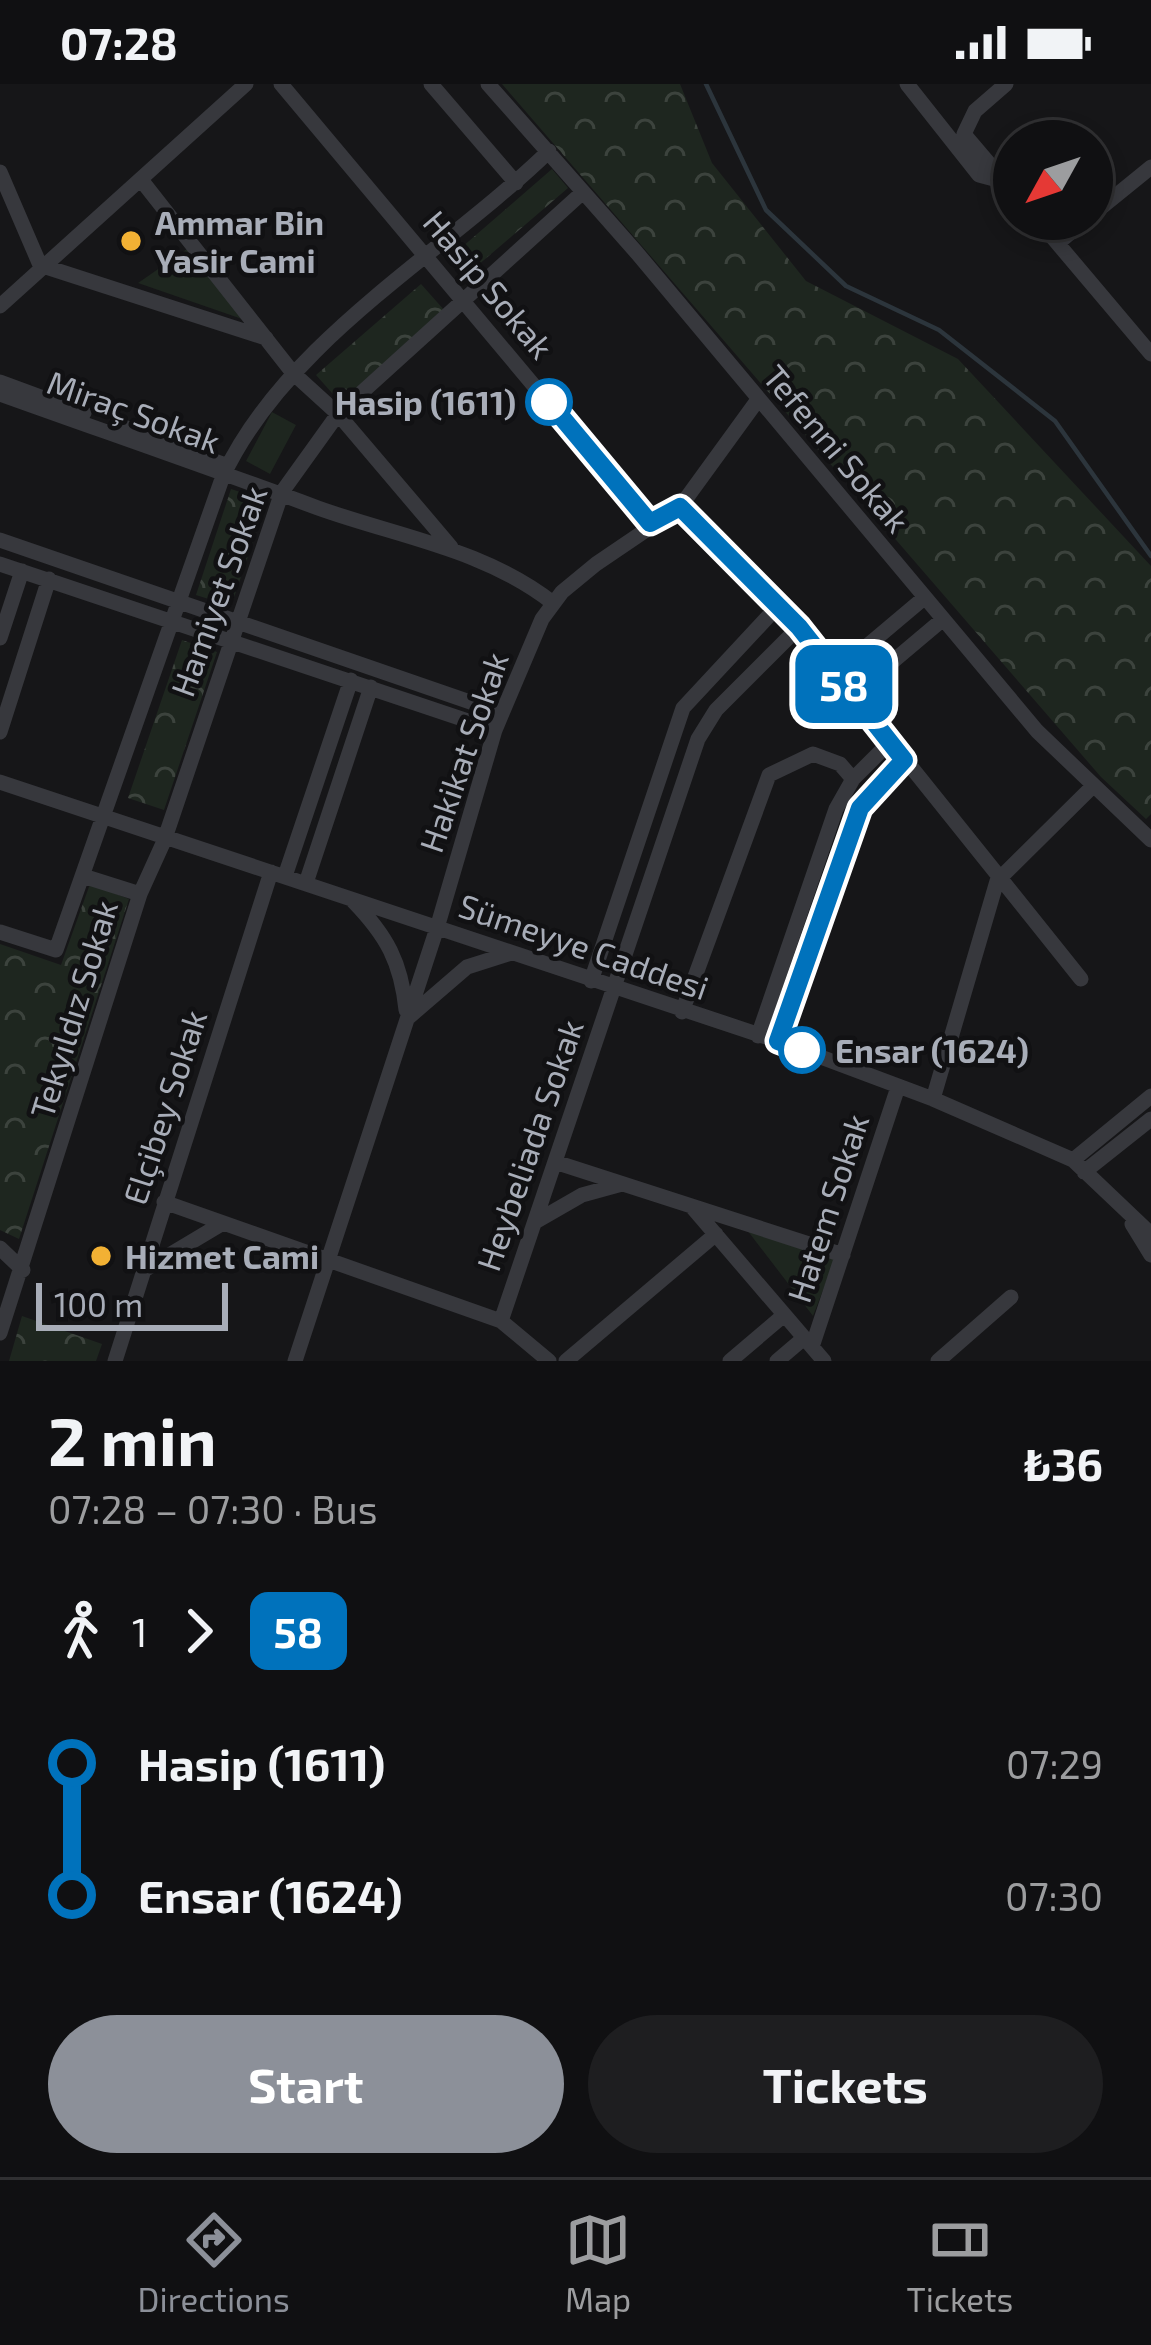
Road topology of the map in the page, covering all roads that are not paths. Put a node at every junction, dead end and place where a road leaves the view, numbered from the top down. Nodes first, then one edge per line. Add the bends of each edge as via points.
1 (246, 84) edge
2 (281, 84) edge
3 (431, 84) edge
4 (488, 84) edge
5 (907, 84) edge
6 (1006, 84) edge
7 (549, 151) junction
8 (1151, 167) edge
9 (993, 169) edge
10 (0, 172) edge
11 (993, 181) edge
12 (142, 182) junction
13 (516, 183) junction
14 (584, 192) junction
15 (1113, 198) edge
16 (1055, 240) edge
17 (1062, 240) edge
18 (1058, 243) junction
19 (426, 257) junction
20 (40, 265) junction
21 (461, 301) junction
22 (0, 306) edge
23 (266, 338) junction
24 (1149, 348) edge
25 (293, 373) junction
26 (0, 382) edge
27 (0, 394) edge
28 (757, 401) junction
29 (338, 414) junction
30 (226, 471) junction
31 (282, 491) junction
32 (680, 507) junction
33 (650, 523) junction
34 (0, 540) edge
35 (453, 549) junction
36 (38, 553) junction
37 (0, 564) edge
38 (36, 575) junction
39 (924, 598) junction
40 (179, 602) junction
41 (554, 603) junction
42 (778, 604) junction
43 (238, 620) junction
44 (942, 620) junction
45 (173, 622) junction
46 (799, 627) junction
47 (0, 638) edge
48 (230, 640) junction
49 (835, 673) junction
50 (351, 680) junction
51 (371, 687) junction
52 (853, 695) junction
53 (499, 722) junction
54 (0, 732) edge
55 (890, 743) junction
56 (904, 760) junction
57 (854, 778) junction
58 (0, 782) edge
59 (1091, 787) junction
60 (105, 820) junction
61 (1151, 840) edge
62 (164, 841) junction
63 (278, 874) junction
64 (83, 876) junction
65 (997, 881) junction
66 (306, 883) junction
67 (140, 894) junction
68 (349, 897) junction
69 (437, 928) junction
70 (0, 932) edge
71 (509, 954) junction
72 (1081, 979) dead end
73 (590, 981) junction
74 (615, 990) junction
75 (682, 1012) junction
76 (407, 1019) junction
77 (758, 1036) junction
78 (778, 1041) junction
79 (898, 1087) junction
80 (1151, 1096) edge
81 (933, 1099) junction
82 (1151, 1119) edge
83 (555, 1162) junction
84 (1079, 1166) junction
85 (624, 1183) junction
86 (164, 1202) junction
87 (691, 1205) junction
88 (1125, 1211) junction
89 (535, 1222) junction
90 (223, 1223) junction
91 (716, 1234) junction
92 (1151, 1234) edge
93 (0, 1248) edge
94 (843, 1255) junction
95 (1151, 1255) edge
96 (328, 1260) junction
97 (146, 1269) junction
98 (23, 1270) junction
99 (1011, 1297) dead end
100 (784, 1315) junction
101 (501, 1321) junction
102 (0, 1334) edge
103 (808, 1342) junction
104 (115, 1361) edge
105 (295, 1361) edge
106 (549, 1361) edge
107 (566, 1361) edge
108 (730, 1361) edge
109 (777, 1361) edge
110 (824, 1361) edge
111 (938, 1361) edge

1 - 12 street
2 - 19 street, Hasip Sokak
3 - 13 street
4 - 7 street, Tefenni Sokak
5 - 11 street via 979,175
6 - 9 street via 975,111 964,134
7 - 13 street
7 - 14 street, Tefenni Sokak
8 - 15 street
10 - 20 street
12 - 20 street
12 - 23 street, Miraç Sokak
13 - 19 street
14 - 21 street, Hamiyet Sokak
14 - 28 street, Tefenni Sokak
16 - 18 street
17 - 18 street
18 - 24 street
19 - 21 street, Hasip Sokak
19 - 25 street
20 - 22 street
20 - 23 street
21 - 29 street, Hamiyet Sokak
21 - 33 street, Hasip Sokak
23 - 25 street, Miraç Sokak
25 - 29 street, Miraç Sokak
25 - 30 street
26 - 30 street
27 - 30 street, Miraç Sokak
28 - 32 street, Hakikat Sokak
28 - 39 street, Tefenni Sokak
29 - 31 street, Hamiyet Sokak
29 - 35 street, Miraç Sokak
30 - 31 street, Miraç Sokak
30 - 40 street
31 - 35 street, Miraç Sokak
31 - 43 street, Hamiyet Sokak
32 - 33 street, Hakikat Sokak
32 - 42 street
33 - 41 street, Hakikat Sokak
34 - 36 street
35 - 41 street, Miraç Sokak
36 - 38 street
36 - 40 street
37 - 38 street
38 - 45 street
38 - 47 street
38 - 54 street
39 - 44 street, Tefenni Sokak
39 - 49 street
40 - 43 street
40 - 45 street
41 - 53 street, Hakikat Sokak
42 - 46 street
42 - 73 street, Heybeliada Sokak via 683,708
43 - 48 street, Hamiyet Sokak
43 - 53 street
44 - 52 street
44 - 59 street, Tefenni Sokak
45 - 48 street
45 - 60 street
46 - 49 street
46 - 74 street, Heybeliada Sokak via 716,710 698,739
48 - 50 street
48 - 62 street, Hamiyet Sokak
49 - 52 street
50 - 51 street
50 - 63 street, Elçibey Sokak
51 - 53 street
51 - 66 street
52 - 55 street
53 - 69 street, Hakikat Sokak
55 - 56 street
55 - 57 street
56 - 65 street
56 - 78 street via 860,808
57 - 75 street via 813,754 769,776
57 - 77 street via 836,809
58 - 60 street, Sümeyye Caddesi
59 - 61 street, Tefenni Sokak
59 - 65 street
60 - 62 street, Sümeyye Caddesi
60 - 64 street
62 - 63 street, Sümeyye Caddesi
62 - 67 street, Tekyıldız Sokak
63 - 66 street, Sümeyye Caddesi
63 - 86 street, Elçibey Sokak
64 - 67 street
64 - 70 street via 56,950
65 - 72 street
65 - 81 street
66 - 68 street, Sümeyye Caddesi
67 - 98 street, Tekyıldız Sokak
68 - 69 street, Sümeyye Caddesi
68 - 76 street via 390,943
69 - 71 street, Sümeyye Caddesi
69 - 76 street, Hakikat Sokak
71 - 73 street, Sümeyye Caddesi
71 - 76 street via 467,967
73 - 74 street, Sümeyye Caddesi
74 - 75 street, Sümeyye Caddesi
74 - 83 street, Heybeliada Sokak
75 - 77 street, Sümeyye Caddesi
76 - 96 street, Hakikat Sokak
77 - 78 street, Sümeyye Caddesi
78 - 79 street, Sümeyye Caddesi
79 - 81 street, Sümeyye Caddesi
79 - 94 street, Hatem Sokak
80 - 84 street
81 - 84 street, Sümeyye Caddesi
82 - 84 street
83 - 85 street
83 - 89 street, Heybeliada Sokak
84 - 88 street, Sümeyye Caddesi
85 - 87 street
85 - 89 street
86 - 90 street
86 - 97 street, Elçibey Sokak
87 - 91 street
87 - 94 street
88 - 92 street, Sümeyye Caddesi
88 - 95 street, Sümeyye Caddesi
89 - 101 street, Heybeliada Sokak
90 - 96 street
90 - 97 street
91 - 100 street
91 - 107 street
93 - 98 street
94 - 103 street, Hatem Sokak
96 - 101 street
96 - 105 street, Hakikat Sokak
97 - 104 street, Elçibey Sokak
98 - 102 street, Tekyıldız Sokak
99 - 111 street
100 - 103 street
100 - 108 street
101 - 106 street
103 - 109 street
103 - 110 street

